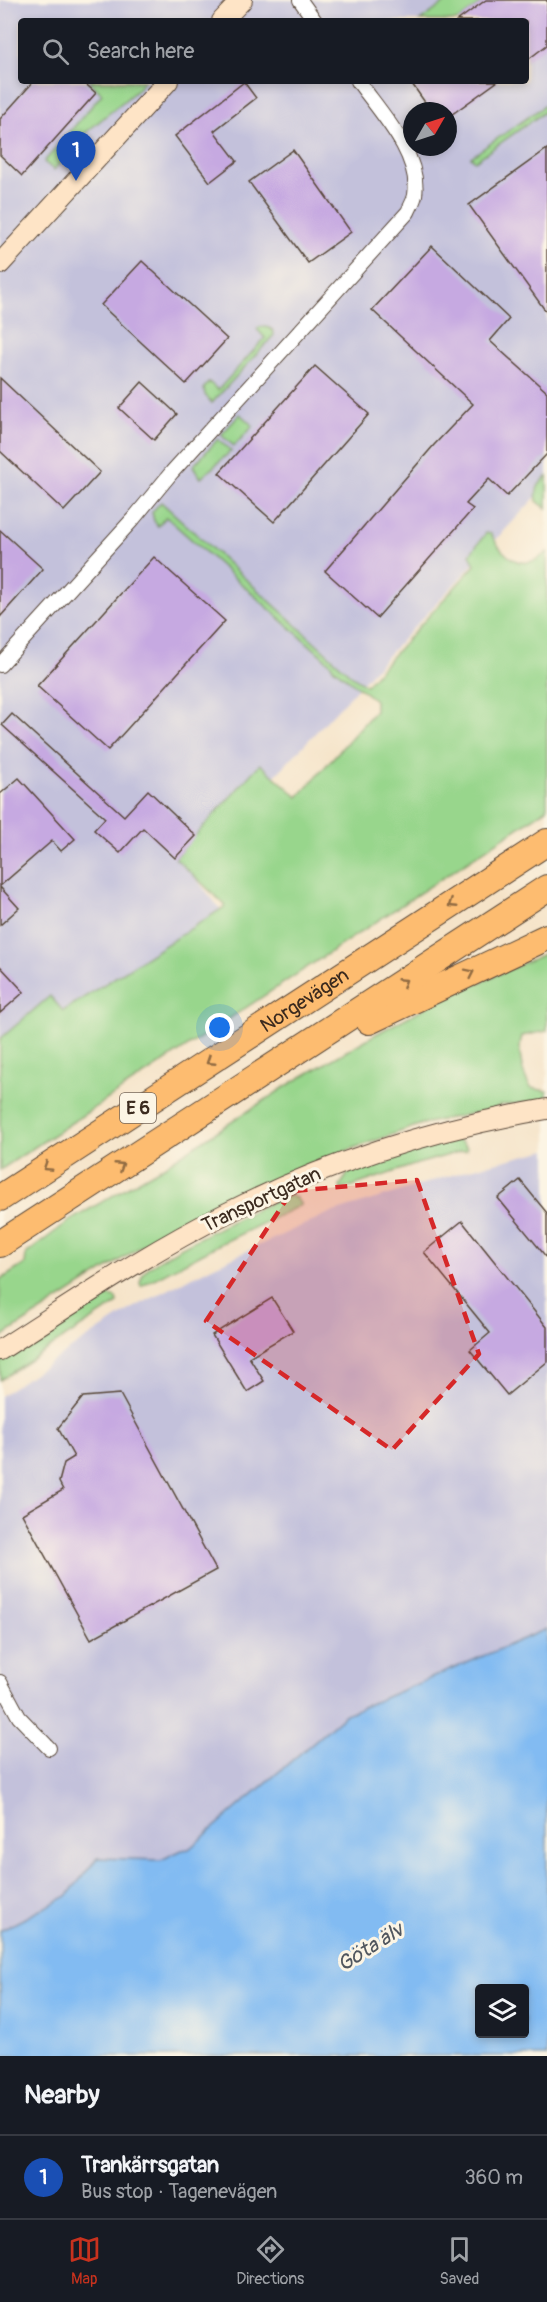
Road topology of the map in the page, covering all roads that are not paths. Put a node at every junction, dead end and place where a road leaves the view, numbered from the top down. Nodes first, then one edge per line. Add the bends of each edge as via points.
1 (242, 0) edge
2 (300, 0) edge
3 (225, 18) edge
4 (313, 18) edge
5 (165, 84) edge
6 (360, 84) edge
7 (0, 264) edge
8 (0, 665) edge
9 (547, 842) edge
10 (547, 888) edge
11 (547, 937) edge
12 (284, 1060) junction
13 (547, 1109) edge
14 (0, 1198) edge
15 (0, 1244) edge
16 (0, 1350) edge
17 (0, 1682) edge
18 (49, 1748) dead end

1 - 3 street
2 - 4 street
5 - 7 street
6 - 8 street via 411,161 415,196 408,212
9 -> 14 highway, Norgevägen / E 6
12 -> 10 highway, Norgevägen / E 6
12 -> 11 highway
15 -> 12 highway, Norgevägen / E 6
13 - 16 street, Transportgatan via 401,1143 270,1192 148,1256
17 - 18 street via 19,1717

